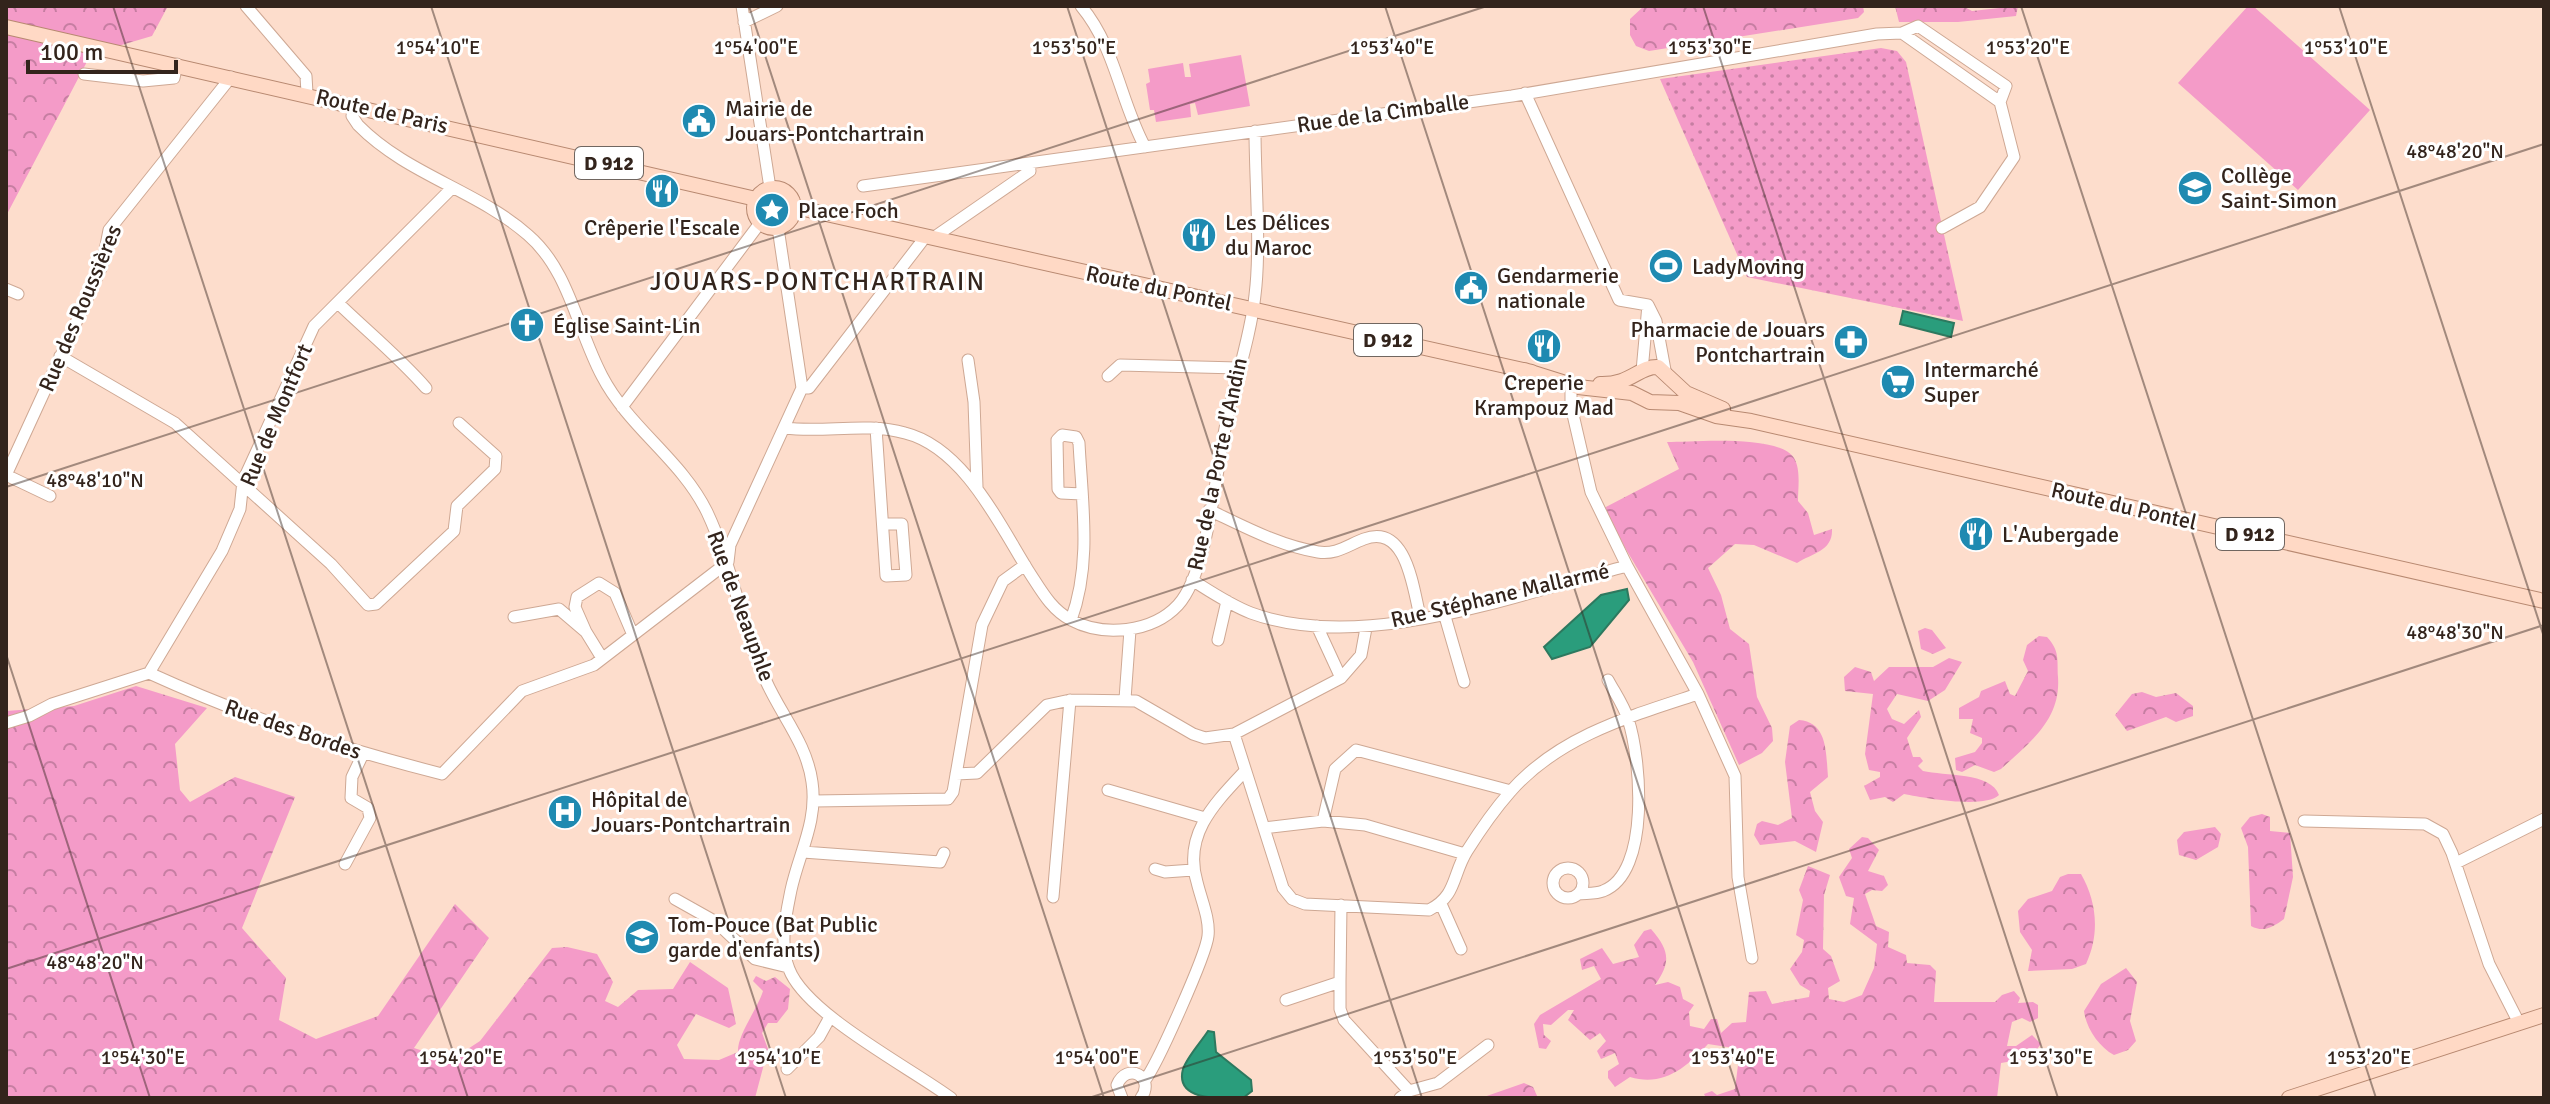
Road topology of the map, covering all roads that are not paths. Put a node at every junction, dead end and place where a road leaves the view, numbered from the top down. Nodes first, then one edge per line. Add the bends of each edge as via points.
1 (246, 6) edge
2 (742, 6) edge
3 (777, 6) edge
4 (1081, 6) edge
5 (744, 22) junction
6 (6, 27) edge
7 (1902, 33) junction
8 (177, 64) junction
9 (84, 74) dead end
10 (231, 77) junction
11 (307, 93) junction
12 (1525, 93) junction
13 (2000, 102) junction
14 (355, 105) junction
15 (1255, 131) junction
16 (1145, 147) junction
17 (1029, 165) junction
18 (863, 186) dead end
19 (770, 188) junction
20 (451, 189) junction
21 (756, 199) junction
22 (795, 207) junction
23 (760, 223) junction
24 (778, 228) junction
25 (1942, 228) dead end
26 (929, 237) junction
27 (6, 289) edge
28 (18, 294) dead end
29 (338, 303) junction
30 (1648, 305) junction
31 (1252, 308) junction
32 (60, 356) junction
33 (968, 360) dead end
34 (1238, 368) junction
35 (1524, 370) junction
36 (1640, 373) junction
37 (1668, 375) junction
38 (1108, 376) dead end
39 (1571, 386) junction
40 (426, 388) dead end
41 (802, 388) junction
42 (1649, 400) junction
43 (622, 407) junction
44 (1751, 421) junction
45 (459, 423) dead end
46 (785, 428) junction
47 (876, 428) junction
48 (6, 475) edge
49 (243, 481) junction
50 (978, 487) junction
51 (1082, 494) junction
52 (50, 496) dead end
53 (1209, 510) junction
54 (883, 524) junction
55 (728, 562) junction
56 (1025, 565) junction
57 (1627, 566) junction
58 (1192, 580) junction
59 (1227, 601) junction
60 (2544, 601) edge
61 (1444, 613) junction
62 (1420, 616) junction
63 (514, 617) dead end
64 (1071, 620) junction
65 (1317, 626) junction
66 (1366, 628) junction
67 (1130, 630) junction
68 (586, 632) junction
69 (633, 635) junction
70 (1218, 640) dead end
71 (602, 658) junction
72 (149, 673) junction
73 (1341, 678) junction
74 (1608, 680) dead end
75 (1464, 682) dead end
76 (1698, 694) junction
77 (1125, 699) junction
78 (1070, 700) junction
79 (1628, 717) junction
80 (6, 723) edge
81 (1234, 734) junction
82 (363, 754) junction
83 (1244, 772) junction
84 (956, 774) junction
85 (1108, 790) dead end
86 (1511, 791) junction
87 (814, 801) junction
88 (1205, 818) junction
89 (2544, 819) edge
90 (1323, 821) junction
91 (2304, 821) dead end
92 (1264, 828) junction
93 (803, 852) junction
94 (944, 853) dead end
95 (1465, 854) junction
96 (2456, 863) junction
97 (345, 864) dead end
98 (1155, 869) dead end
99 (1193, 870) junction
100 (1578, 894) dead end
101 (1053, 897) dead end
102 (675, 899) dead end
103 (1441, 904) junction
104 (1341, 905) junction
105 (1461, 949) dead end
106 (1752, 958) dead end
107 (787, 963) junction
108 (1340, 982) junction
109 (1286, 1000) dead end
110 (2544, 1015) edge
111 (830, 1017) junction
112 (2519, 1023) junction
113 (1488, 1045) dead end
114 (787, 1069) dead end
115 (1145, 1080) junction
116 (1404, 1095) edge
117 (951, 1098) edge
118 (1122, 1098) edge
119 (1141, 1098) edge
120 (2289, 1098) edge

1 - 11 street via 306,76
2 - 5 street
3 - 5 street
4 - 16 street via 1123,84 1129,118
5 - 19 street
6 - 8 main road, Route de Paris / D 912
7 - 12 street, Rue de la Cimballe
7 - 13 street
7 - 13 street, Rue de la Cimballe via 1918,26 2006,86
8 - 9 street via 174,78 159,80
8 - 10 main road, Route de Paris / D 912
10 - 11 main road, Route de Paris / D 912
10 - 32 street, Rue des Roussières via 109,230 102,266
11 - 14 main road, Route de Paris / D 912
12 - 15 street, Rue de la Cimballe
12 - 30 street via 1619,300
13 - 25 street via 2014,157 1980,207
14 - 20 street, Rue de Neauphle via 352,116 361,128 406,164
14 - 21 main road, Route de Paris / D 912
15 - 16 street, Rue de la Cimballe
15 - 31 street, Rue de la Porte d'Andin
16 - 17 street, Rue de la Cimballe
17 - 18 street, Rue de la Cimballe
17 - 26 street via 1030,171
19 - 21 main road
19 - 22 main road via 787,192
20 - 29 street, Rue de Montfort
20 - 43 street, Rue de Neauphle via 501,212 554,262 602,376
21 - 23 main road via 754,212
22 - 24 main road via 788,223
22 - 26 main road, Route du Pontel / D 912
23 - 24 main road
23 - 43 street
24 - 41 street
26 - 31 main road, Route du Pontel / D 912
26 - 41 street via 809,388
27 - 28 street
29 - 40 street via 400,357
29 - 49 street, Rue de Montfort via 314,326
30 - 36 street
30 - 37 street
31 - 34 street, Rue de la Porte d'Andin
31 - 35 main road, Route du Pontel / D 912
32 - 48 street, Rue des Roussières
32 - 49 street via 175,423
33 - 50 street
34 - 38 street via 1120,365
34 - 53 street, Rue de la Porte d'Andin
35 - 36 main road, Route du Pontel / D 912 via 1605,384
35 - 39 main road, Route du Pontel / D 912
36 - 37 main road, Route du Pontel via 1652,366
36 - 42 main road via 1637,389
37 - 42 main road via 1668,396
37 - 44 main road, Route du Pontel / D 912 via 1692,397
39 - 42 main road, Route du Pontel / D 912
39 - 57 street via 1591,492
41 - 46 street
42 - 44 main road, Route du Pontel / D 912
43 - 55 street, Rue de Neauphle via 694,489
44 - 60 main road, Route du Pontel / D 912
45 - 49 street via 498,463 457,506 454,531 372,606
46 - 47 street
46 - 55 street via 730,545
47 - 50 street via 908,433 934,447
47 - 54 street
48 - 52 street
49 - 72 street, Rue de Montfort via 240,509 222,551
50 - 56 street
51 - 51 street via 1079,443 1076,437 1062,435 1057,440 1058,489
51 - 64 street via 1084,581
53 - 58 street, Rue de la Porte d'Andin
53 - 62 street via 1319,552 1386,538 1403,551
54 - 54 street via 886,576 906,575 902,524
55 - 69 street
55 - 87 street, Rue de Neauphle via 767,683 806,757
56 - 64 street via 1052,606
56 - 84 street via 1003,581 982,625
57 - 61 street, Rue Stéphane Mallarmé
57 - 76 street
58 - 59 street, Rue Stéphane Mallarmé
58 - 67 street, Rue de la Porte d'Andin via 1167,614
59 - 65 street, Rue Stéphane Mallarmé via 1278,620
59 - 70 street
61 - 62 street, Rue Stéphane Mallarmé
61 - 75 street
62 - 66 street, Rue Stéphane Mallarmé
63 - 68 street via 559,609
64 - 67 street, Rue de la Porte d'Andin via 1094,628
65 - 66 street, Rue Stéphane Mallarmé
65 - 73 street
66 - 73 street via 1361,655
67 - 77 street
68 - 69 street via 575,607 577,597 599,583 615,593
68 - 71 street
69 - 71 street
71 - 82 street, Rue des Bordes via 522,691 442,774
72 - 80 street
72 - 82 street, Rue des Bordes via 230,710
73 - 81 street
74 - 79 street
76 - 79 street
76 - 106 street via 1735,776 1738,877
77 - 78 street
77 - 81 street via 1205,738
78 - 84 street via 1047,705 977,773
78 - 101 street
79 - 86 street via 1583,736
79 - 100 street via 1639,836 1618,880 1603,892
81 - 83 street
82 - 97 street via 349,790 351,798 368,808 370,818
83 - 88 street
83 - 92 street
84 - 87 street via 953,792 942,800
85 - 88 street
86 - 90 street via 1356,750 1335,769
86 - 95 street
87 - 93 street, Rue de Neauphle
88 - 99 street via 1191,855
89 - 96 street
90 - 92 street
90 - 95 street via 1365,825
91 - 96 street via 2425,824 2443,834
92 - 104 street via 1286,894 1298,903
93 - 94 street via 940,862
93 - 107 street, Rue de Neauphle via 784,926
95 - 103 street via 1453,890
96 - 112 street via 2489,964
98 - 99 street
99 - 115 street via 1209,933 1204,957
102 - 107 street via 716,922 755,959
103 - 104 street via 1429,910
103 - 105 street
104 - 108 street
107 - 111 street via 809,1001
108 - 109 street
108 - 116 street via 1344,1020
110 - 112 main road
111 - 114 street via 819,1037
111 - 117 street
112 - 120 main road
113 - 116 street via 1438,1083
115 - 118 street via 1134,1072 1121,1076 1117,1089
115 - 119 street

